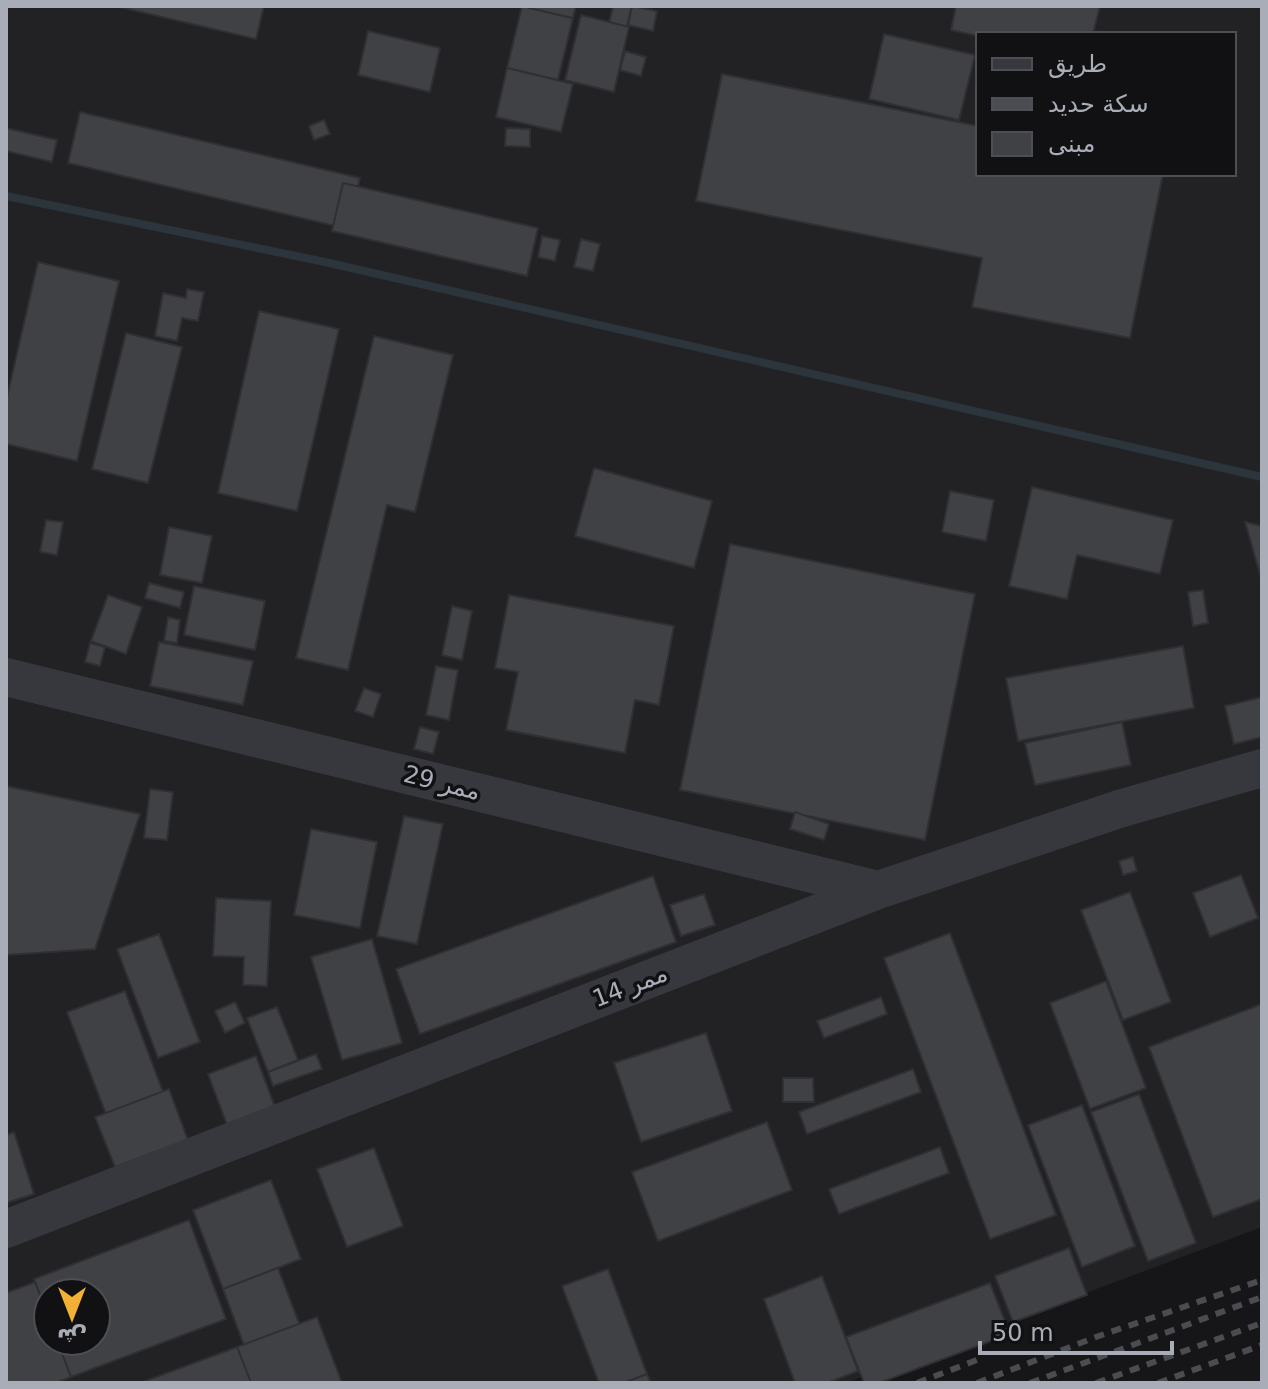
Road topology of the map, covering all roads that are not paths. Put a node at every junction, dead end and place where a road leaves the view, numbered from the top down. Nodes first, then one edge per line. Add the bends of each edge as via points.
1 (6, 677) edge
2 (1262, 768) edge
3 (878, 890) junction
4 (6, 1229) edge

1 - 3 lane, ممر 29
2 - 3 lane, ممر 14 via 1119,809
3 - 4 lane, ممر 14

